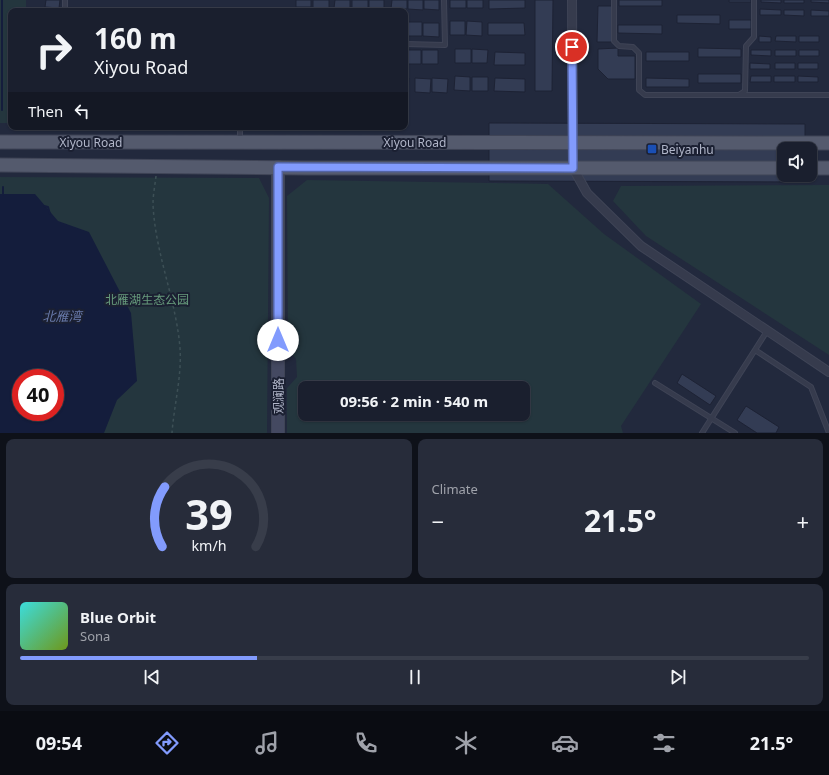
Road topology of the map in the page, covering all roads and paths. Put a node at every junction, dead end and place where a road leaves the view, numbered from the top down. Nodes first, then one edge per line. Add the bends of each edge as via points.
1 (444, 0) edge
2 (572, 0) edge
3 (614, 0) edge
4 (754, 0) edge
5 (408, 44) edge
6 (738, 95) junction
7 (829, 95) edge
8 (240, 130) edge
9 (0, 142) edge
10 (240, 142) junction
11 (572, 142) junction
12 (829, 143) edge
13 (0, 164) edge
14 (157, 166) junction
15 (278, 167) junction
16 (573, 168) junction
17 (777, 168) edge
18 (817, 168) edge
19 (829, 168) edge
20 (767, 331) junction
21 (755, 350) junction
22 (829, 372) edge
23 (655, 383) dead end
24 (712, 418) junction
25 (172, 433) edge
26 (278, 433) edge
27 (702, 433) edge
28 (735, 433) edge
29 (829, 433) edge

1 - 5 lane via 445,45
2 - 11 street
3 - 6 lane via 614,41 619,46 633,46 639,54 639,90 645,95
4 - 6 lane via 754,37 746,46 745,90
6 - 7 lane
8 - 10 lane
9 - 10 main road, Xiyou Road
10 - 11 main road, Xiyou Road
11 - 12 main road, Xiyou Road
11 - 16 street
13 - 14 main road, Xiyou Road
14 - 15 main road, Xiyou Road
14 - 25 path via 153,202 156,232 180,349 180,371
15 - 16 main road, Xiyou Road
15 - 26 street, 观澜路
16 - 17 main road, Xiyou Road
16 - 20 street via 587,194 641,246
18 - 19 main road
20 - 21 lane
20 - 22 street
21 - 24 lane
21 - 29 lane via 811,387
23 - 24 lane
24 - 27 lane
24 - 28 lane

